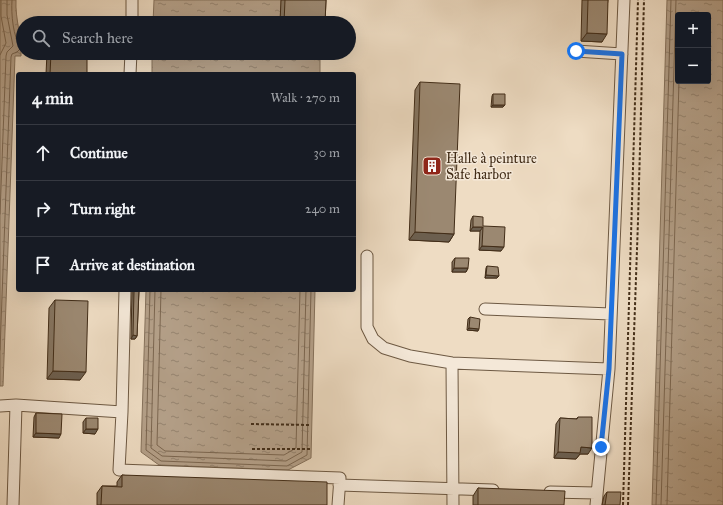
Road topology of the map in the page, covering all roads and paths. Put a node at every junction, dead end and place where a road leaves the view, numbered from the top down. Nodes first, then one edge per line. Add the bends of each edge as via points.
1 (132, 0) edge
2 (624, 0) edge
3 (638, 0) edge
4 (644, 0) edge
5 (132, 16) edge
6 (576, 51) dead end
7 (622, 54) junction
8 (642, 57) junction
9 (637, 58) junction
10 (131, 60) edge
11 (130, 72) edge
12 (367, 256) dead end
13 (125, 292) edge
14 (484, 309) dead end
15 (611, 314) junction
16 (452, 363) junction
17 (609, 369) junction
18 (16, 405) junction
19 (0, 406) edge
20 (122, 412) junction
21 (252, 424) dead end
22 (312, 425) dead end
23 (252, 449) dead end
24 (311, 449) dead end
25 (339, 485) junction
26 (453, 489) junction
27 (501, 490) edge
28 (540, 491) edge
29 (596, 493) junction
30 (13, 505) edge
31 (338, 505) edge
32 (453, 505) edge
33 (596, 505) edge
34 (623, 505) edge
35 (628, 505) edge

1 - 5 lane
2 - 7 lane
3 - 9 path
4 - 8 path
6 - 7 lane
7 - 15 lane
8 - 9 path
8 - 35 path
9 - 34 path
10 - 11 lane
12 - 16 lane via 367,327 372,339 384,348 410,356
13 - 20 lane
14 - 15 lane
15 - 17 lane
16 - 17 lane
16 - 26 lane
17 - 29 lane
18 - 19 lane
18 - 20 lane
18 - 30 lane
20 - 25 lane via 119,470 340,478
21 - 22 path
23 - 24 path
25 - 26 lane
25 - 31 lane
26 - 27 lane
26 - 32 lane
28 - 29 lane
29 - 33 lane

